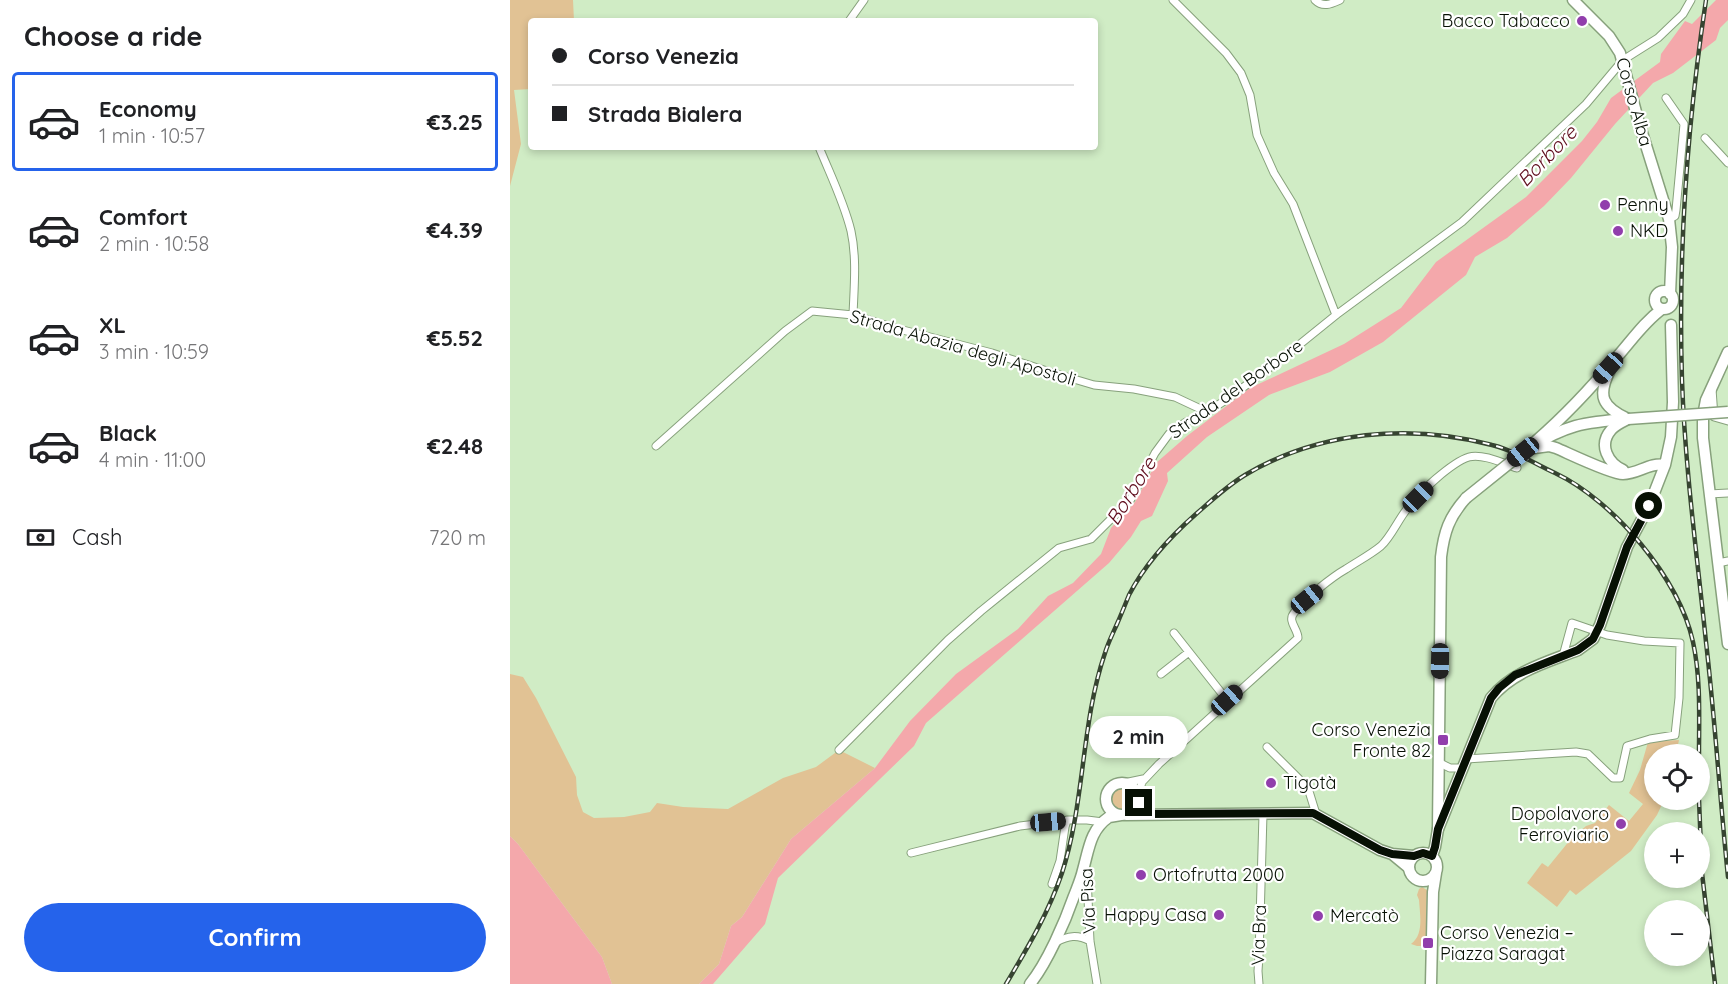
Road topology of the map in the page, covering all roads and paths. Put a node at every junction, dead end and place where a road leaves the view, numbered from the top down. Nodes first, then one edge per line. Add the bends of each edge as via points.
1 (864, 0) edge
2 (1173, 0) edge
3 (1315, 0) edge
4 (1340, 0) edge
5 (1574, 0) edge
6 (1691, 0) edge
7 (851, 18) edge
8 (1624, 66) junction
9 (1666, 98) dead end
10 (1705, 138) dead end
11 (820, 150) edge
12 (1728, 163) edge
13 (1669, 219) junction
14 (1664, 301) junction
15 (854, 315) junction
16 (1336, 315) junction
17 (1728, 352) edge
18 (1617, 357) junction
19 (1711, 386) junction
20 (1207, 412) junction
21 (1728, 412) edge
22 (1628, 419) junction
23 (1728, 421) edge
24 (656, 446) dead end
25 (1527, 449) junction
26 (1665, 465) junction
27 (1517, 468) dead end
28 (1632, 473) junction
29 (1728, 493) edge
30 (1709, 494) junction
31 (1723, 562) edge
32 (1597, 631) junction
33 (1727, 631) edge
34 (1174, 633) dead end
35 (1728, 644) edge
36 (1188, 652) junction
37 (1563, 656) junction
38 (1161, 674) dead end
39 (1227, 700) junction
40 (1267, 747) dead end
41 (839, 750) dead end
42 (1438, 762) junction
43 (1464, 763) junction
44 (1146, 777) junction
45 (1124, 783) junction
46 (1138, 798) junction
47 (1106, 800) junction
48 (1149, 814) junction
49 (1263, 814) junction
50 (1316, 814) junction
51 (1123, 815) junction
52 (1067, 820) junction
53 (1103, 821) junction
54 (1438, 829) junction
55 (911, 853) dead end
56 (1392, 854) junction
57 (1414, 856) junction
58 (1432, 856) junction
59 (1409, 868) junction
60 (1083, 871) junction
61 (1436, 873) junction
62 (1425, 881) junction
63 (1052, 884) dead end
64 (1433, 892) junction
65 (1090, 941) junction
66 (1053, 944) junction
67 (1030, 984) edge
68 (1097, 984) edge
69 (1260, 984) edge
70 (1431, 984) edge

1 - 7 street
2 - 16 street via 1241,73 1250,95 1257,135 1293,204
3 - 4 street via 1328,5
5 - 8 street, Corso Alba via 1614,42
6 - 8 street, Strada del Borbore via 1683,14
8 - 13 street, Corso Alba
8 - 16 street, Strada del Borbore via 1462,222
9 - 13 street, Corso Alba via 1684,124 1676,210
10 - 12 street
11 - 15 street via 851,232
13 - 14 street, Corso Alba via 1671,269
14 - 18 street
14 - 26 street, Corso Alba via 1671,325 1673,402
15 - 20 street, Strada Abazia degli Apostoli via 1094,385 1175,397
15 - 24 street, Strada Abazia degli Apostoli via 812,311
16 - 20 street, Strada del Borbore
17 - 19 street
18 - 22 street via 1603,396 1608,407
18 - 25 street via 1575,405
19 - 23 street via 1714,417
19 - 30 street via 1703,416
20 - 41 street, Strada del Borbore via 1169,434 1131,500 1091,539 1059,548 981,610
21 - 22 street, bridge
22 - 25 street via 1570,427
22 - 28 street via 1611,430 1605,453 1615,466
25 - 28 street via 1549,446 1618,474
25 - 42 street, bridge via 1466,498 1455,511 1443,540
26 - 28 street via 1655,464
26 - 32 street, Corso Alba via 1627,547
27 - 39 street via 1472,456 1456,462 1408,506 1383,544 1343,570 1292,614 1298,638
29 - 30 street
30 - 31 street
31 - 33 street
32 - 37 street via 1588,644
32 - 37 street via 1572,623
32 - 43 street via 1644,641 1680,643 1675,735 1627,746 1620,778 1613,778 1588,754 1576,752
33 - 35 street
34 - 36 street
36 - 38 street
36 - 39 street
37 - 43 street via 1515,675 1499,688 1487,705
39 - 44 street
40 - 50 street via 1308,788
42 - 43 street via 1450,768
42 - 54 street
43 - 54 street
44 - 45 street
44 - 46 street
45 - 46 street via 1135,788
45 - 47 street via 1111,787
46 - 48 street
46 - 51 street via 1133,812
47 - 51 street via 1112,812
47 - 53 street, Via Pisa
48 - 49 street
48 - 51 street
49 - 50 street
49 - 69 street, Via Bra
50 - 56 street
51 - 53 street via 1111,815
52 - 53 street
52 - 55 street via 1020,826
52 - 63 street
53 - 60 street, Via Pisa via 1091,838
54 - 58 street
56 - 57 street
56 - 59 street
57 - 58 street
57 - 59 street
58 - 61 street via 1437,864
59 - 62 street via 1414,878
60 - 65 street, Via Pisa via 1087,878
60 - 66 street
61 - 62 street
61 - 64 street
62 - 64 street
64 - 70 street
65 - 66 street via 1076,936
65 - 68 street, Via Pisa
66 - 67 street

